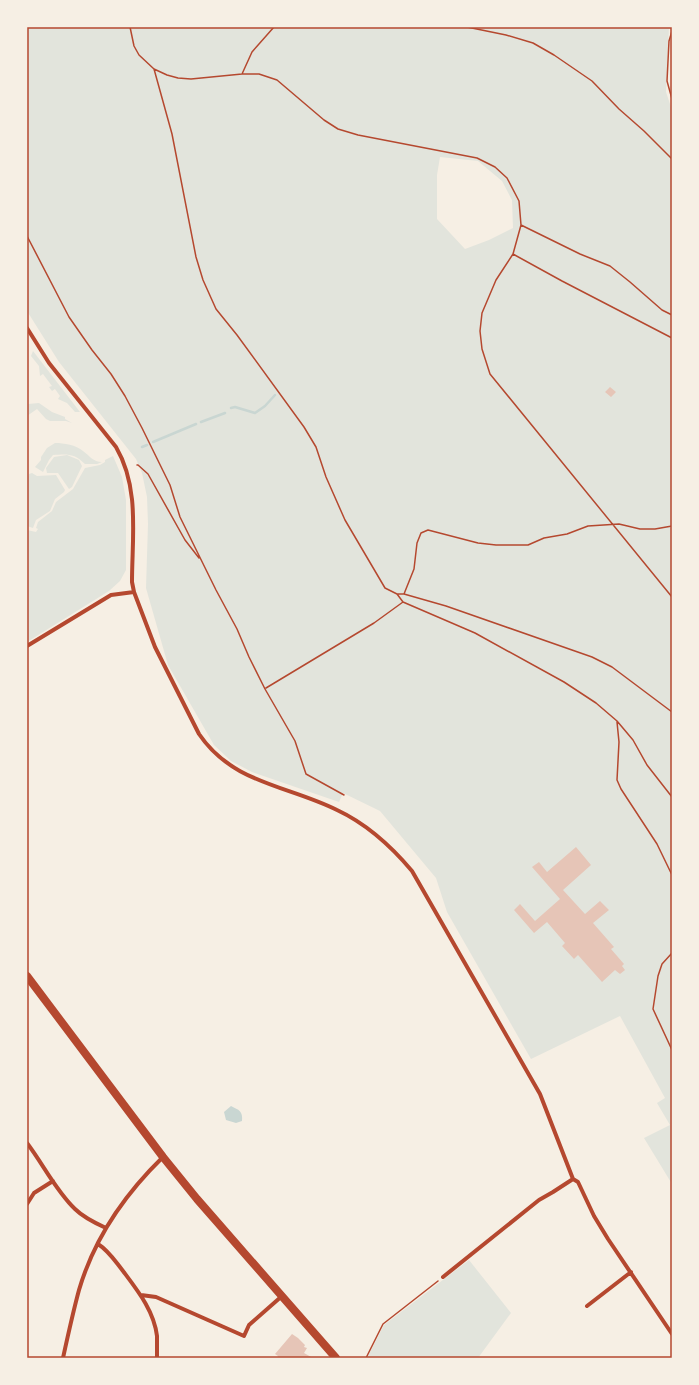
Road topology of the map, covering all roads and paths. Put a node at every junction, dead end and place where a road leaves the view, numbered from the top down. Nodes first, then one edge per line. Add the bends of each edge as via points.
1 (130, 27) edge
2 (274, 27) edge
3 (467, 27) edge
4 (672, 31) edge
5 (154, 69) junction
6 (242, 74) junction
7 (672, 99) edge
8 (672, 159) edge
9 (521, 225) junction
10 (27, 236) edge
11 (513, 254) junction
12 (672, 315) edge
13 (27, 328) edge
14 (672, 338) edge
15 (137, 465) dead end
16 (614, 525) junction
17 (672, 526) edge
18 (201, 560) junction
19 (134, 592) junction
20 (397, 594) junction
21 (404, 594) junction
22 (672, 598) edge
23 (403, 602) junction
24 (27, 646) edge
25 (265, 688) junction
26 (672, 712) edge
27 (617, 721) junction
28 (344, 795) dead end
29 (672, 797) edge
30 (672, 875) edge
31 (672, 953) edge
32 (27, 976) edge
33 (672, 1050) edge
34 (27, 1143) edge
35 (163, 1157) junction
36 (573, 1179) junction
37 (53, 1181) junction
38 (27, 1202) edge
39 (106, 1228) junction
40 (98, 1244) junction
41 (631, 1272) junction
42 (443, 1277) joint
43 (141, 1295) junction
44 (282, 1296) junction
45 (587, 1306) dead end
46 (672, 1334) edge
47 (62, 1358) edge
48 (157, 1358) edge
49 (336, 1358) edge
50 (366, 1358) edge

1 - 5 path via 134,46 139,55
2 - 6 path via 252,52
3 - 8 path via 533,43 554,55 592,81
4 - 7 path via 667,81
5 - 6 path via 184,79
5 - 20 path via 172,134 196,256 216,309 304,427 316,448 345,520 385,588
6 - 9 path via 259,74 277,80 338,129 477,158 495,167 514,189 519,201
9 - 11 path
9 - 12 path via 610,266 662,310
10 - 18 path via 69,317 125,396 170,485 180,517
11 - 14 path
11 - 16 path via 496,280 482,313 482,349 490,374
13 - 19 street via 50,363 121,456 130,482 135,512 132,572
15 - 18 path via 148,474 185,540
16 - 17 path via 655,530
16 - 21 path via 588,526 528,545 478,543 428,530 421,533 417,543 414,569
16 - 22 path
18 - 25 path
19 - 24 street via 111,595
19 - 36 street via 164,667 200,734 217,755 235,769 337,810 360,823 380,838 412,871 540,1094
20 - 21 path
20 - 23 path
21 - 26 path via 592,657 612,667
23 - 25 path via 374,623
23 - 27 path via 476,633 564,682 596,703
25 - 28 path via 295,741 306,774
27 - 29 path
27 - 30 path via 620,742 617,780 620,789 657,844
31 - 33 path via 662,964 653,1008
32 - 35 main road
34 - 37 street
35 - 39 street via 132,1191
35 - 44 main road
36 - 41 street via 578,1182 594,1216
36 - 42 street via 539,1200
37 - 38 street
37 - 39 street via 75,1209
39 - 40 street
40 - 43 street via 106,1249
40 - 47 street via 79,1289
41 - 45 street
41 - 46 street
42 - 50 path via 383,1324
43 - 44 street via 156,1297 244,1336 249,1325
43 - 48 street via 149,1310 156,1336
44 - 49 main road

